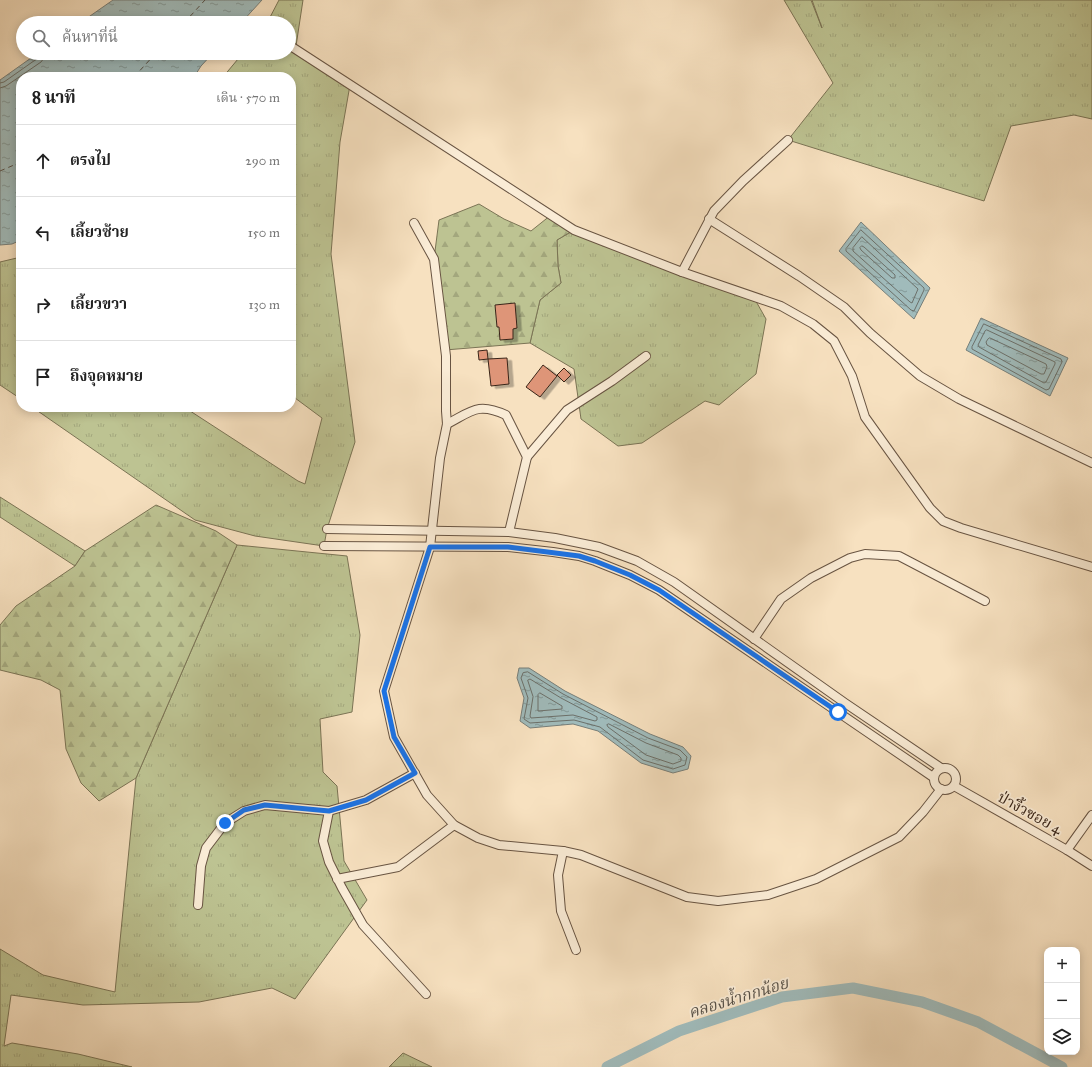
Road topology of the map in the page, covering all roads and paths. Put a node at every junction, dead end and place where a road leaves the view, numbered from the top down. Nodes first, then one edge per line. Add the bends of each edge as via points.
1 (296, 50) edge
2 (788, 140) dead end
3 (709, 219) junction
4 (414, 223) dead end
5 (682, 272) junction
6 (646, 356) dead end
7 (447, 424) junction
8 (527, 457) junction
9 (1092, 462) edge
10 (327, 529) dead end
11 (431, 532) junction
12 (509, 532) junction
13 (324, 546) dead end
14 (430, 547) junction
15 (1092, 567) edge
16 (985, 601) dead end
17 (754, 639) junction
18 (941, 768) junction
19 (415, 773) junction
20 (933, 777) junction
21 (954, 786) junction
22 (941, 790) junction
23 (329, 811) junction
24 (1092, 815) edge
25 (454, 825) junction
26 (1067, 850) junction
27 (563, 851) junction
28 (1092, 866) edge
29 (337, 879) junction
30 (198, 905) dead end
31 (576, 950) dead end
32 (426, 994) dead end

1 - 5 street via 574,230
2 - 3 street via 743,181
3 - 5 street
3 - 9 street via 844,307 920,376 959,399
4 - 7 street via 434,259 446,356
5 - 15 street via 781,306 813,324 834,341 852,376 865,416 930,508 943,521
6 - 8 street via 567,410
7 - 8 street via 478,408 497,411 506,415
7 - 11 street
8 - 12 street
10 - 11 street
11 - 12 street
11 - 14 street
12 - 17 street via 599,547 637,562 674,582
13 - 14 street
14 - 19 street via 384,691 394,737
14 - 20 street via 508,547 553,552 579,556 630,575 659,590
16 - 17 street via 899,556 865,554 850,558 811,578 781,599
17 - 18 street
18 - 20 street
18 - 21 street via 948,768 954,772
19 - 23 street via 366,800
19 - 25 street via 427,795
20 - 22 street
21 - 22 street
21 - 26 street, ป่างิ้วซอย 4
22 - 27 street via 899,837 816,879 768,894 718,901 687,897 581,855
23 - 29 street via 323,840
23 - 30 street via 265,805 244,810 225,823 206,848 201,866
24 - 26 street
25 - 27 street via 478,838 499,845
25 - 29 street via 398,867
26 - 28 street, ป่างิ้วซอย 4
27 - 31 street via 558,875 561,911
29 - 32 street via 363,925

